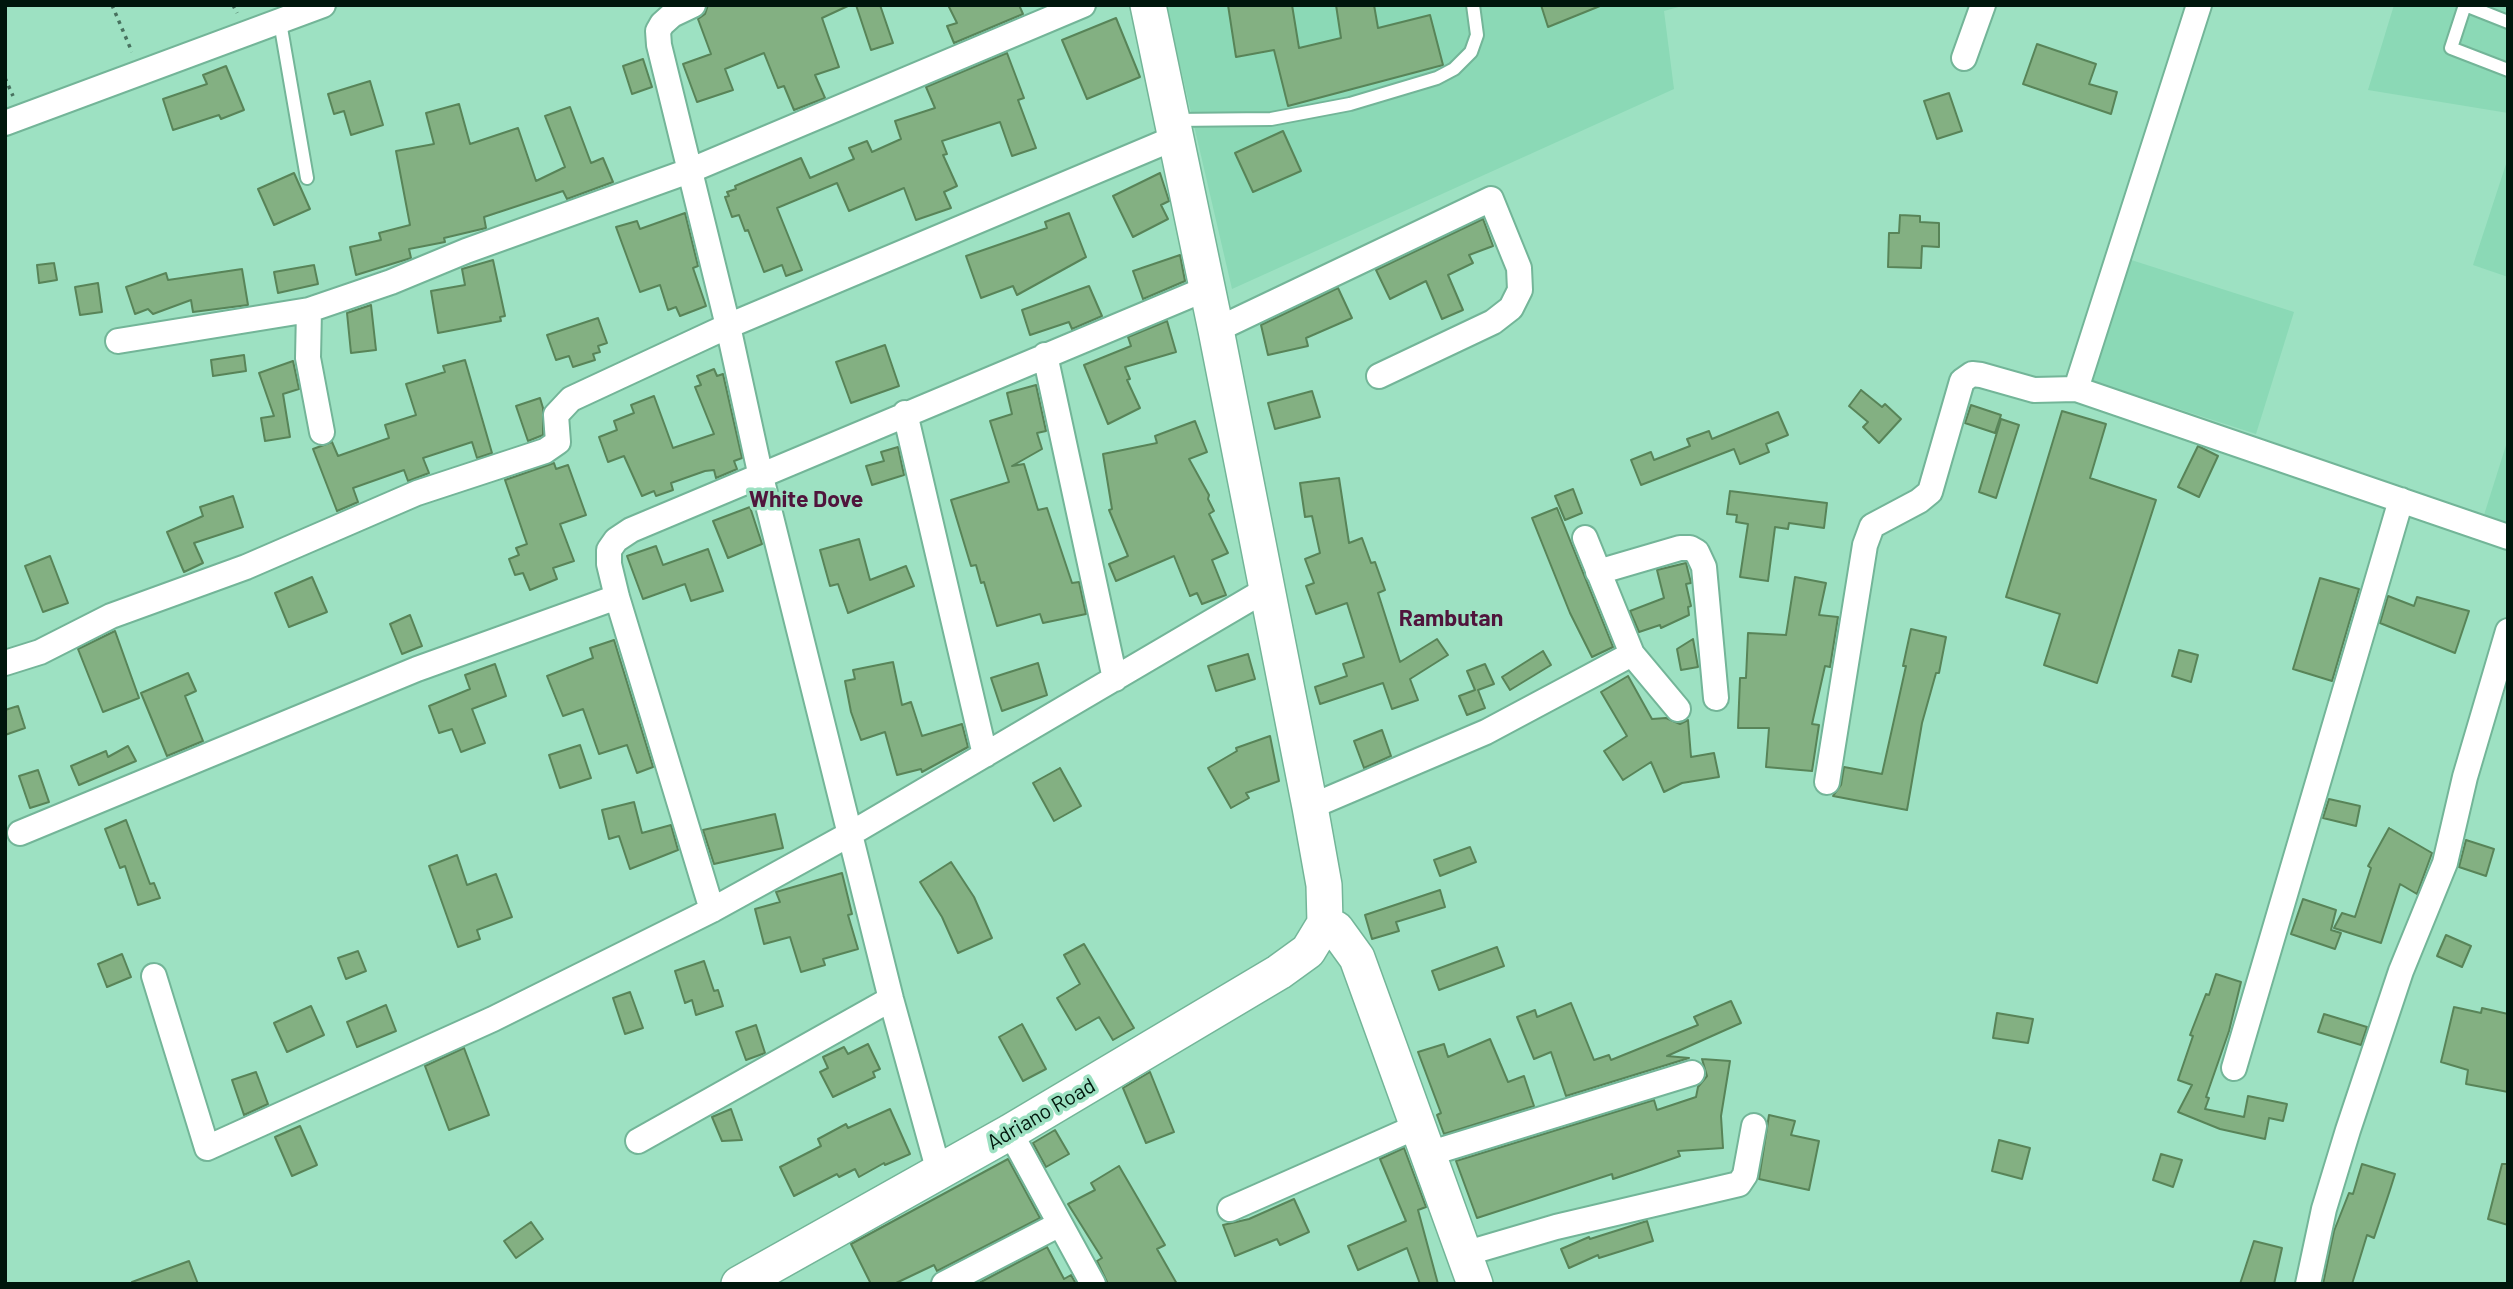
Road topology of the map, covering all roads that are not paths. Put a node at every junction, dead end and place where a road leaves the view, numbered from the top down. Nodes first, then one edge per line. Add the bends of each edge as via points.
1 (323, 5) edge
2 (693, 5) edge
3 (1083, 5) edge
4 (1148, 5) edge
5 (1473, 5) edge
6 (1983, 5) edge
7 (2199, 5) edge
8 (2465, 5) edge
9 (279, 22) junction
10 (2508, 22) edge
11 (1964, 58) dead end
12 (2508, 70) edge
13 (5, 123) edge
14 (1175, 129) junction
15 (689, 171) junction
16 (307, 178) dead end
17 (1208, 288) junction
18 (309, 310) junction
19 (728, 326) junction
20 (1216, 330) junction
21 (118, 341) dead end
22 (1045, 355) junction
23 (1379, 376) dead end
24 (2076, 389) junction
25 (905, 413) junction
26 (322, 432) dead end
27 (761, 477) junction
28 (2402, 500) junction
29 (2508, 537) edge
30 (1585, 538) dead end
31 (1598, 572) junction
32 (1267, 589) junction
33 (617, 597) junction
34 (2508, 631) edge
35 (1632, 654) junction
36 (5, 663) edge
37 (1115, 679) junction
38 (1716, 698) dead end
39 (1678, 709) dead end
40 (985, 755) junction
41 (1827, 782) dead end
42 (1310, 807) junction
43 (20, 833) dead end
44 (850, 834) junction
45 (712, 910) junction
46 (1325, 923) junction
47 (154, 976) dead end
48 (891, 999) junction
49 (2234, 1068) dead end
50 (1692, 1073) dead end
51 (1754, 1126) dead end
52 (1010, 1132) junction
53 (1423, 1140) junction
54 (638, 1141) dead end
55 (939, 1172) junction
56 (1230, 1209) dead end
57 (1060, 1224) junction
58 (1470, 1269) edge
59 (981, 1275) edge
60 (739, 1284) edge
61 (944, 1284) edge
62 (1093, 1284) edge
63 (2308, 1284) edge

1 - 9 street
2 - 15 street via 672,15 658,32
3 - 15 street
4 - 14 street
5 - 14 lane via 1478,35 1471,52 1437,78 1350,104 1271,119
6 - 11 street
7 - 24 street
8 - 10 lane
8 - 12 lane via 2451,48
9 - 13 street
9 - 16 lane
14 - 17 street
14 - 19 street
15 - 18 street
15 - 19 street
17 - 20 street
17 - 22 street
18 - 21 street
18 - 26 street via 308,358
19 - 27 street
19 - 36 street via 571,399 556,415 558,442 545,451 417,494
20 - 23 street via 1491,199 1519,268 1520,290 1511,308 1493,322
20 - 32 street
22 - 25 street
22 - 37 street
24 - 28 street
24 - 41 street via 2034,390 1972,374 1962,381 1930,492 1872,526 1864,545
25 - 27 street
25 - 40 street
27 - 33 street via 616,540 609,550 609,564
27 - 44 street
28 - 29 street
28 - 49 street
30 - 31 street
31 - 35 street
31 - 38 street via 1680,548 1697,552 1704,567
32 - 37 street
32 - 42 street
33 - 43 street via 417,670
33 - 45 street
34 - 63 street via 2445,863 2401,971 2348,1130
35 - 39 street
35 - 42 street via 1486,732
37 - 40 street
40 - 44 street
42 - 46 street via 1324,885
44 - 45 street
44 - 48 street
45 - 47 street via 493,1018 207,1148
46 - 52 street, Adriano Road via 1318,939 1296,962
46 - 53 street via 1336,929 1357,958
48 - 54 street
48 - 55 street
50 - 53 street
51 - 58 street via 1745,1175 1734,1186 1556,1227
52 - 55 street, Adriano Road
52 - 57 street
53 - 56 street
53 - 58 street
55 - 60 street, Adriano Road
57 - 59 street
57 - 62 street
59 - 61 street

